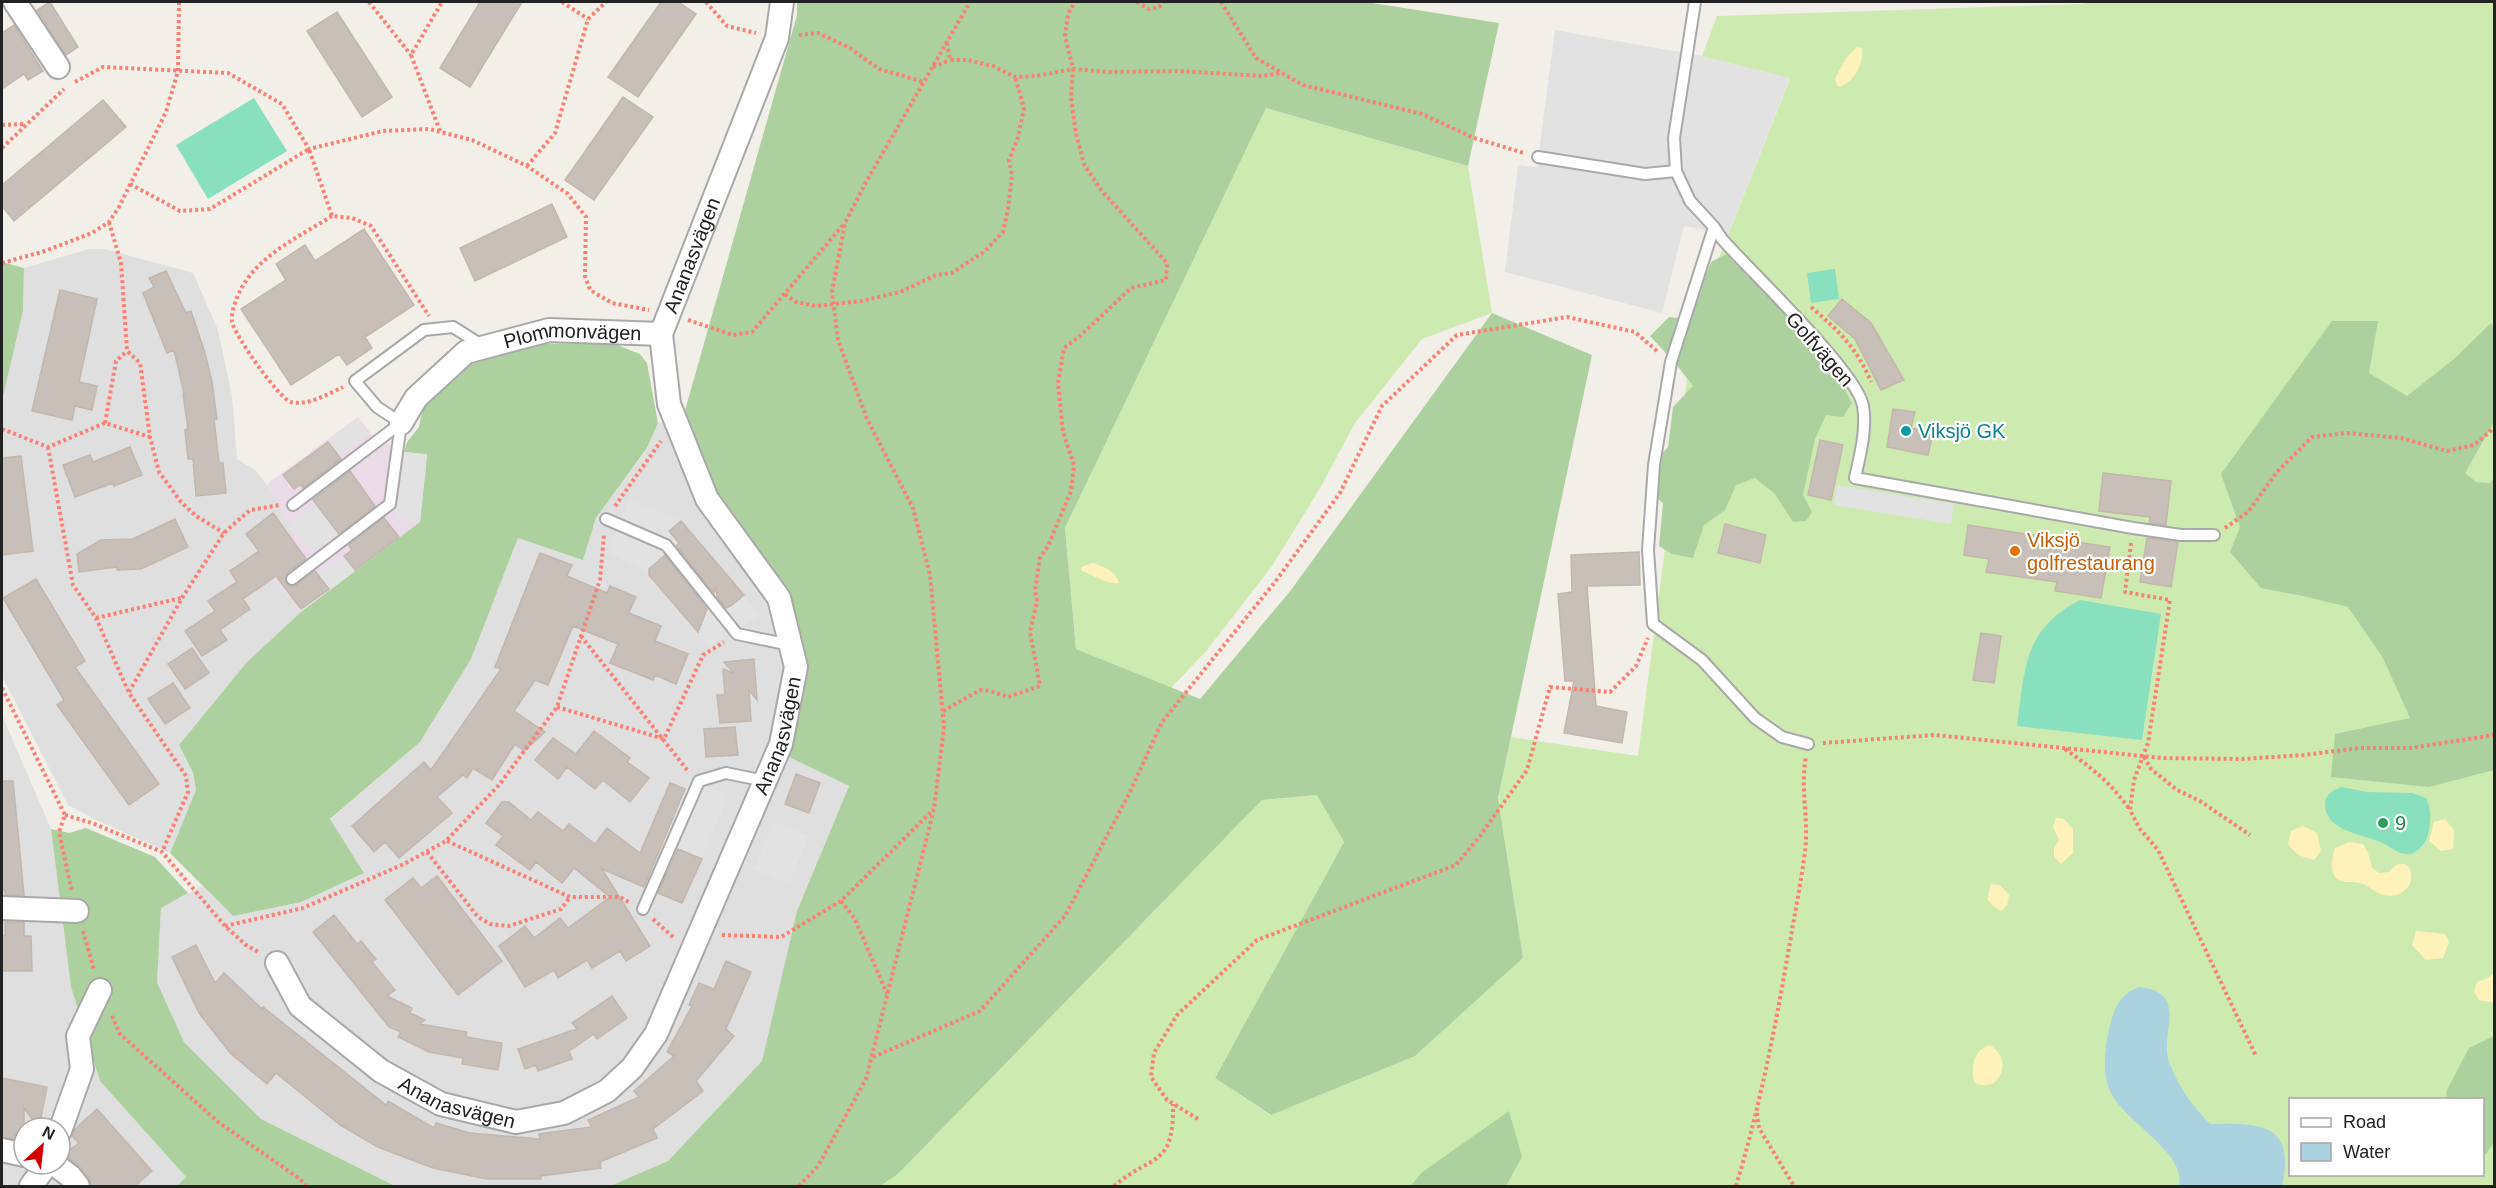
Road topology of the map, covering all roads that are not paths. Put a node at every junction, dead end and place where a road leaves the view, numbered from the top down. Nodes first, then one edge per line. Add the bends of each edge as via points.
1 (15, 2) edge
2 (782, 2) edge
3 (1695, 2) edge
4 (63, 76) road end
5 (1538, 157) road end
6 (1676, 171) junction
7 (1714, 227) junction
8 (665, 324) junction
9 (485, 347) junction
10 (401, 423) junction
11 (293, 505) road end
12 (606, 519) road end
13 (2214, 535) road end
14 (292, 579) dead end
15 (791, 645) junction
16 (1808, 744) road end
17 (765, 781) junction
18 (2, 908) edge
19 (643, 909) road end
20 (77, 911) road end
21 (277, 963) road end
22 (100, 990) road end
23 (65, 1116) edge

1 - 4 street
2 - 8 street, Ananasvägen via 777,38
3 - 6 lane, Golfvägen via 1674,138
5 - 6 lane via 1645,174
6 - 7 lane, Golfvägen via 1690,201
7 - 13 lane, Golfvägen via 1849,376 1863,404 1855,478 2133,528
7 - 16 lane via 1671,362 1654,465 1648,550 1653,624 1702,660 1755,718 1782,737
8 - 9 street, Plommonvägen via 549,330
8 - 15 street, Ananasvägen via 669,404 675,421 707,499 779,598
9 - 10 street, Plommonvägen via 466,352 416,398
9 - 10 lane, Plommonvägen via 453,327 424,330 355,381 377,407
10 - 11 lane, Plommonvägen
10 - 14 lane, Plommonvägen via 390,504
12 - 15 lane via 666,545 737,634
15 - 17 street, Ananasvägen via 796,667 790,700 781,744
17 - 19 lane via 726,774 699,782
17 - 21 street, Ananasvägen via 656,1034 632,1068 607,1091 564,1113 516,1122 441,1104 381,1071 300,1005
18 - 20 street
22 - 23 street via 78,1036 82,1069

